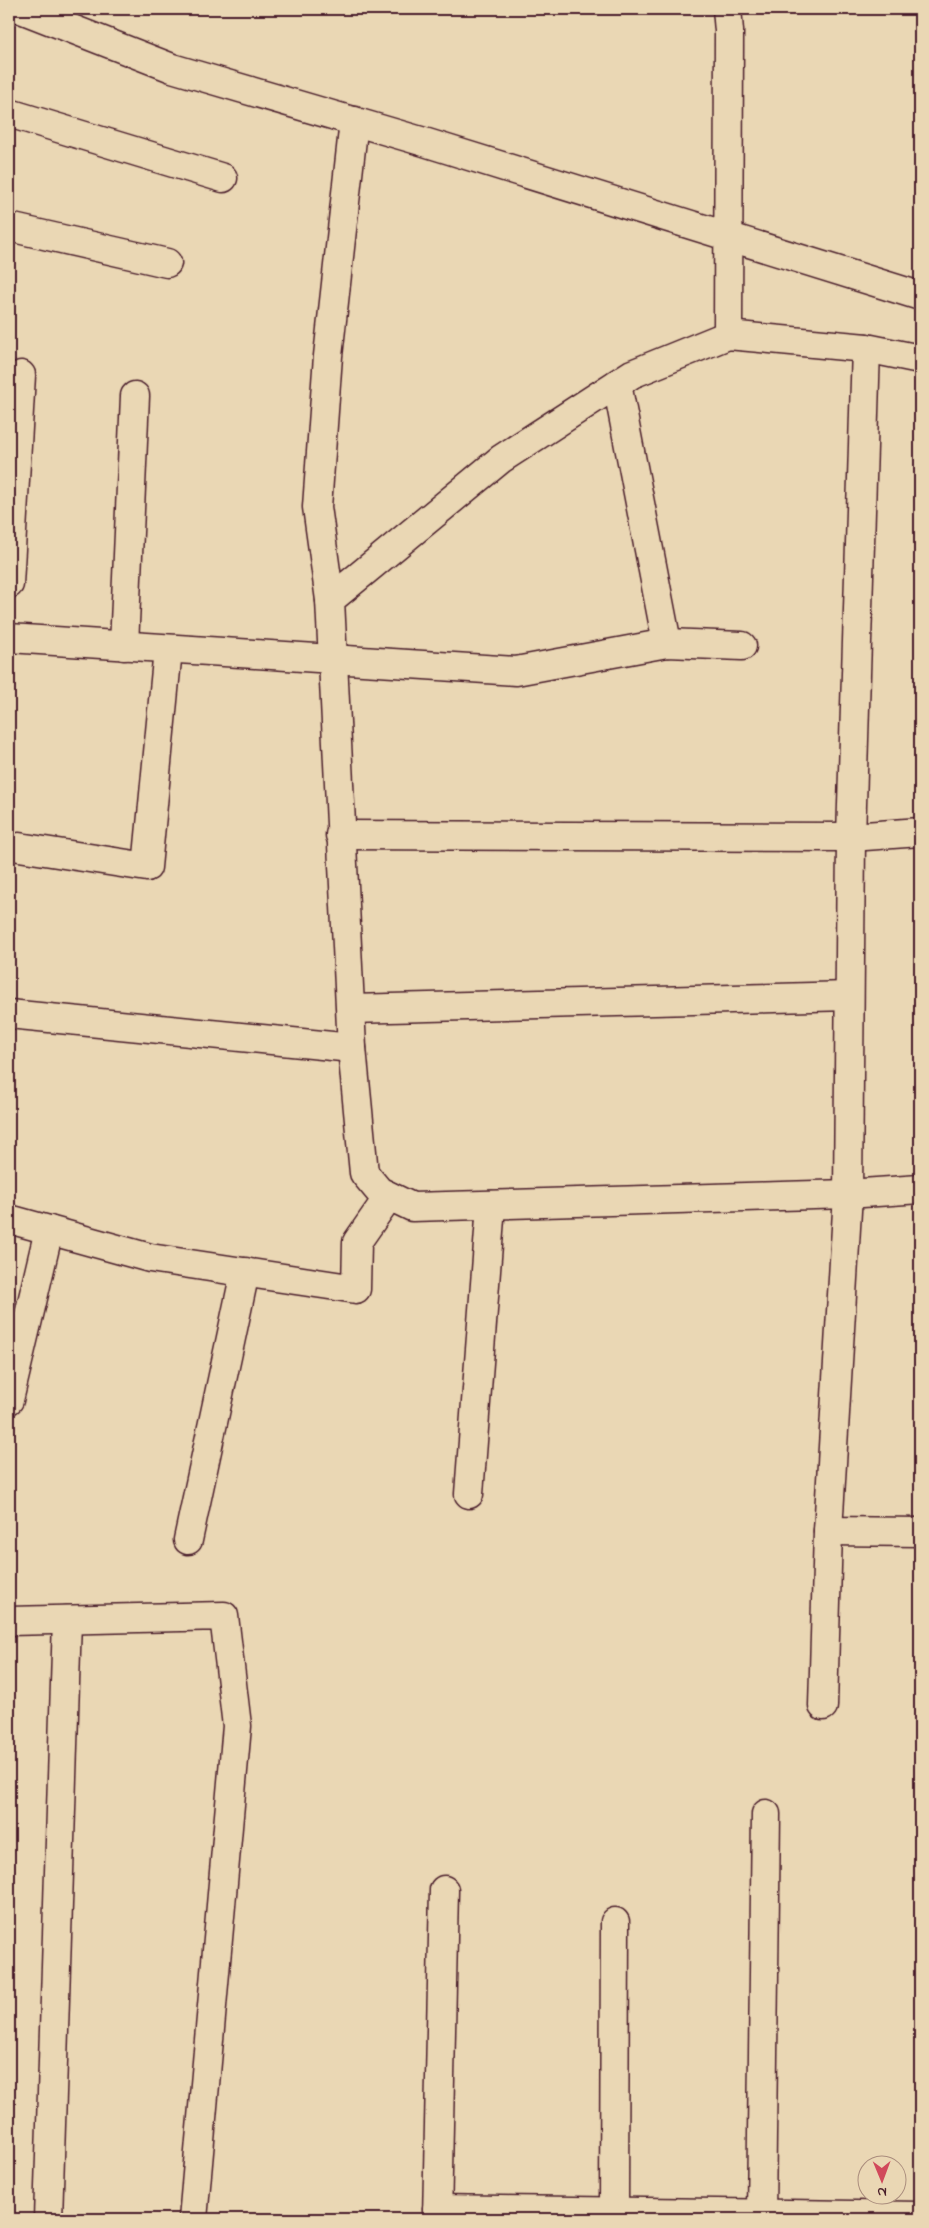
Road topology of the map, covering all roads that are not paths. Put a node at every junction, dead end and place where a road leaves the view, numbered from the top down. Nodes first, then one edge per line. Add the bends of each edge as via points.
1 (21, 9) edge
2 (727, 9) edge
3 (9, 113) edge
4 (354, 121) junction
5 (222, 178) dead end
6 (9, 227) edge
7 (730, 238) junction
8 (167, 263) dead end
9 (920, 296) edge
10 (728, 335) junction
11 (866, 348) junction
12 (920, 358) edge
13 (21, 375) dead end
14 (617, 384) junction
15 (135, 396) dead end
16 (9, 584) edge
17 (330, 600) junction
18 (9, 638) edge
19 (667, 642) junction
20 (124, 646) junction
21 (742, 646) dead end
22 (168, 649) junction
23 (332, 660) junction
24 (920, 832) edge
25 (340, 834) junction
26 (851, 837) junction
27 (19, 847) dead end
28 (849, 996) junction
29 (351, 1009) junction
30 (9, 1014) edge
31 (352, 1048) junction
32 (920, 1189) edge
33 (848, 1194) junction
34 (389, 1196) junction
35 (492, 1205) junction
36 (9, 1219) edge
37 (49, 1230) junction
38 (245, 1272) junction
39 (9, 1400) edge
40 (470, 1494) dead end
41 (828, 1531) junction
42 (920, 1532) edge
43 (188, 1540) dead end
44 (67, 1620) junction
45 (9, 1621) edge
46 (823, 1706) dead end
47 (766, 1814) dead end
48 (444, 1890) dead end
49 (615, 1922) dead end
50 (614, 2212) junction
51 (437, 2214) edge
52 (760, 2215) junction
53 (920, 2216) edge
54 (48, 2219) edge
55 (193, 2219) edge

1 - 4 street via 172,68
2 - 7 street via 730,41
3 - 5 street
4 - 7 street
4 - 17 street via 328,356 317,507
6 - 8 street
7 - 9 street
7 - 10 street
10 - 11 street
10 - 14 street via 632,374
11 - 12 street
11 - 26 street
13 - 16 street
14 - 17 street via 501,459
14 - 19 street
15 - 20 street
17 - 23 street
18 - 20 street
19 - 21 street
19 - 23 street via 516,671
20 - 22 street
22 - 23 street
22 - 27 street via 147,867
23 - 25 street
24 - 26 street
25 - 26 street
25 - 29 street
26 - 28 street
28 - 29 street
28 - 33 street
29 - 31 street
30 - 31 street
31 - 34 street via 364,1173 379,1191
32 - 33 street
33 - 35 street
33 - 41 street
34 - 35 street via 412,1207
34 - 38 street via 357,1242 356,1289
35 - 40 street
36 - 37 street
37 - 38 street via 150,1258
37 - 39 street
38 - 43 street
41 - 42 street
41 - 46 street
44 - 45 street
44 - 54 street
44 - 55 street via 224,1616 237,1726
47 - 52 street
48 - 51 street
49 - 50 street
50 - 51 street
50 - 52 street
52 - 53 street

